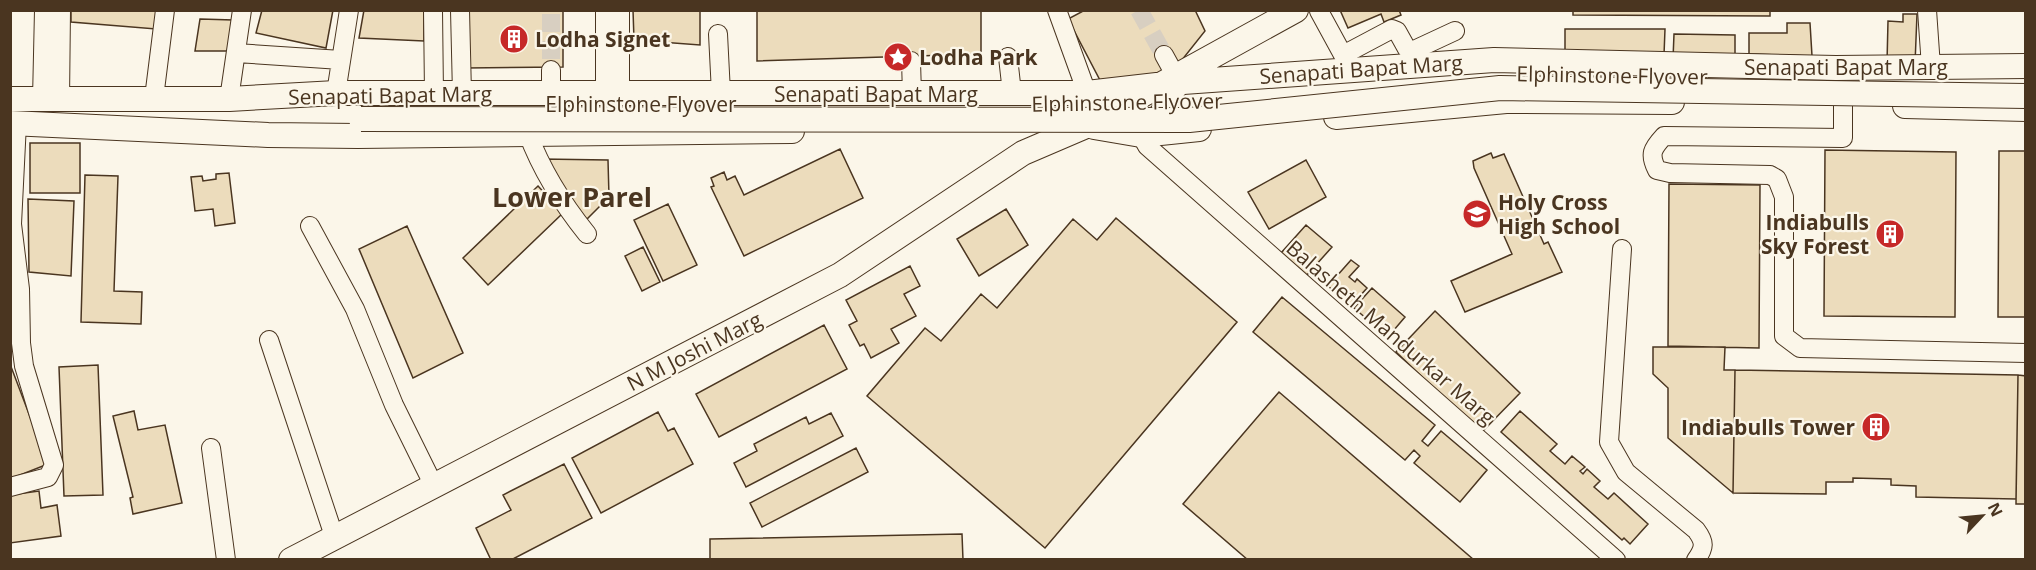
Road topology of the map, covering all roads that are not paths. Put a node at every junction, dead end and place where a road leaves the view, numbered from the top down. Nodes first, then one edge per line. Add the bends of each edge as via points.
1 (44, 10) edge
2 (62, 10) edge
3 (165, 10) edge
4 (242, 10) edge
5 (349, 10) edge
6 (433, 10) edge
7 (460, 10) edge
8 (605, 10) edge
9 (620, 10) edge
10 (1057, 10) edge
11 (1296, 10) edge
12 (1927, 10) edge
13 (1319, 11) edge
14 (1455, 31) dead end
15 (718, 34) dead end
16 (53, 50) junction
17 (236, 53) junction
18 (1008, 57) dead end
19 (341, 60) junction
20 (906, 61) dead end
21 (2025, 66) edge
22 (1931, 67) junction
23 (1169, 74) junction
24 (2025, 83) edge
25 (336, 93) junction
26 (721, 93) junction
27 (1012, 93) junction
28 (1087, 93) junction
29 (434, 94) junction
30 (462, 94) junction
31 (612, 94) junction
32 (907, 94) junction
33 (2025, 96) edge
34 (154, 98) junction
35 (10, 99) edge
36 (229, 99) junction
37 (51, 100) junction
38 (1843, 104) junction
39 (2025, 109) edge
40 (282, 122) junction
41 (14, 123) edge
42 (1086, 126) junction
43 (1016, 129) junction
44 (528, 134) junction
45 (1141, 135) junction
46 (1023, 153) junction
47 (13, 166) edge
48 (310, 226) dead end
49 (587, 234) dead end
50 (1622, 249) dead end
51 (13, 258) edge
52 (15, 291) edge
53 (269, 340) dead end
54 (2025, 353) edge
55 (211, 447) dead end
56 (434, 486) junction
57 (10, 487) edge
58 (334, 536) junction
59 (226, 560) edge
60 (291, 560) edge
61 (1616, 560) edge
62 (1696, 560) edge

1 - 16 street
2 - 16 street
3 - 34 street
4 - 17 street
5 - 19 street
6 - 29 street
7 - 30 street
8 - 31 street
9 - 31 street
10 - 28 street
11 - 23 main road
12 - 22 street
13 - 14 street via 1343,55 1392,29 1407,50 1412,51
15 - 26 street
16 - 37 street
17 - 19 street
17 - 36 street
18 - 27 street
19 - 25 street
20 - 32 street
21 - 22 main road, Senapati Bapat Marg
22 - 23 main road, Senapati Bapat Marg via 1494,60
23 - 28 main road, Senapati Bapat Marg
23 - 42 main road, N M Joshi Marg
23 - 45 street
24 - 40 main road, Elphinstone Flyover via 1497,72 1190,104 368,104
25 - 29 main road, Senapati Bapat Marg
25 - 36 main road, Senapati Bapat Marg
26 - 31 main road, Senapati Bapat Marg
26 - 32 main road, Senapati Bapat Marg
27 - 28 main road, Senapati Bapat Marg
27 - 32 main road, Senapati Bapat Marg
27 - 43 main road
28 - 42 street
29 - 30 main road, Senapati Bapat Marg
30 - 31 main road, Senapati Bapat Marg via 551,82
33 - 40 main road, Elphinstone Flyover, bridge via 1500,88 1189,120
34 - 36 main road
34 - 37 main road
35 - 37 main road
36 - 40 main road, Elphinstone Flyover
38 - 39 main road, Senapati Bapat Marg
38 - 45 main road, Senapati Bapat Marg via 1506,101
38 - 54 street via 1843,138 1664,136 1652,149 1651,158 1657,170 1670,173 1770,175 1777,179 1784,197 1784,336 1800,348
40 - 41 main road
40 - 44 main road, Senapati Bapat Marg
41 - 47 street
42 - 43 main road, Senapati Bapat Marg
42 - 45 main road, Senapati Bapat Marg
42 - 46 main road, N M Joshi Marg
43 - 44 main road, Senapati Bapat Marg
43 - 46 main road via 1026,139
44 - 49 street via 543,170
45 - 61 street, Balasheth Mandurkar Marg via 1147,146
46 - 56 main road, N M Joshi Marg via 840,275
47 - 51 street
48 - 56 street via 355,309 394,405
50 - 62 street via 1609,442 1626,472 1696,530 1704,542
51 - 52 street
52 - 57 street via 24,366 54,465 48,477
53 - 58 street
55 - 59 street
56 - 58 main road, N M Joshi Marg
58 - 60 main road, N M Joshi Marg

